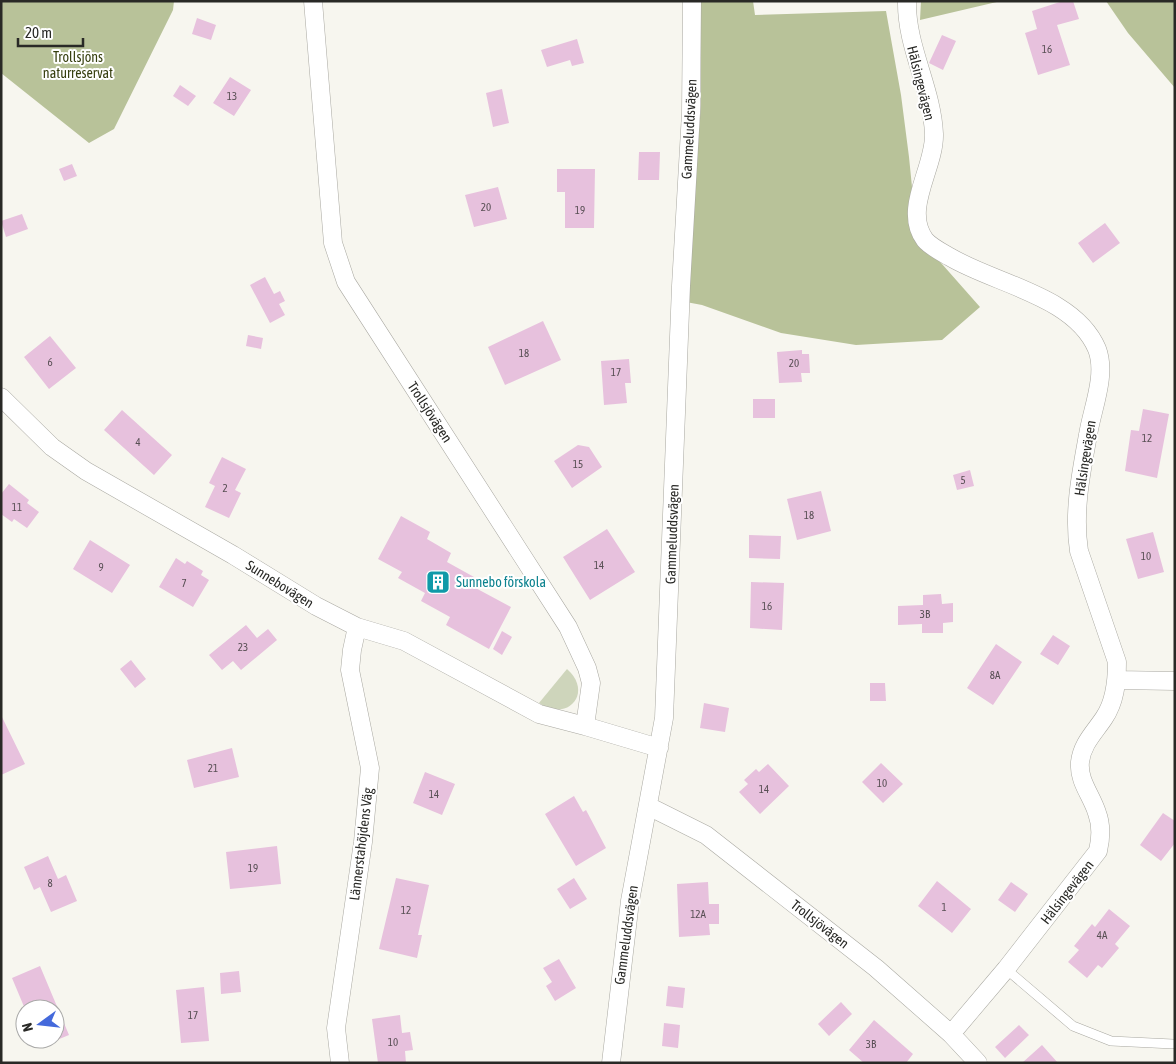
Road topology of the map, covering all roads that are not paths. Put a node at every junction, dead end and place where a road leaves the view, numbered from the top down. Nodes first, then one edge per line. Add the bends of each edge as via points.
1 (313, 1) edge
2 (692, 1) edge
3 (907, 1) edge
4 (1, 397) edge
5 (357, 627) junction
6 (1117, 680) junction
7 (1175, 681) edge
8 (585, 726) junction
9 (659, 748) junction
10 (648, 806) junction
11 (1006, 969) junction
12 (952, 1034) junction
13 (1173, 1044) dead end
14 (340, 1063) edge
15 (611, 1063) edge
16 (978, 1063) edge

1 - 8 street, Trollsjövägen via 333,244 339,265 358,301 568,627 591,682
2 - 9 street, Gammeluddsvägen via 691,112 680,286 667,661
3 - 6 street, Hälsingevägen via 911,42 934,134 932,154 918,202 917,220 926,240 962,264 1014,284 1059,309 1085,328 1097,350 1100,364 1098,386 1078,492 1077,536 1079,551 1117,662
4 - 5 street, Sunnebovägen via 52,447 86,471
5 - 8 street, Sunnebovägen via 404,641 539,714
5 - 14 street, Lännerstahöjdens Väg via 350,670 370,768 363,842 336,1028
6 - 7 street
6 - 11 street, Hälsingevägen via 1105,717 1084,746 1080,764 1082,780 1098,814 1101,836 1098,851
8 - 9 street
9 - 10 street, Gammeluddsvägen
10 - 12 street, Trollsjövägen via 706,835 876,968
10 - 15 street, Gammeluddsvägen via 630,901
11 - 12 street, Hälsingevägen
11 - 13 lane via 1073,1026 1111,1041
12 - 16 street, Trollsjövägen

